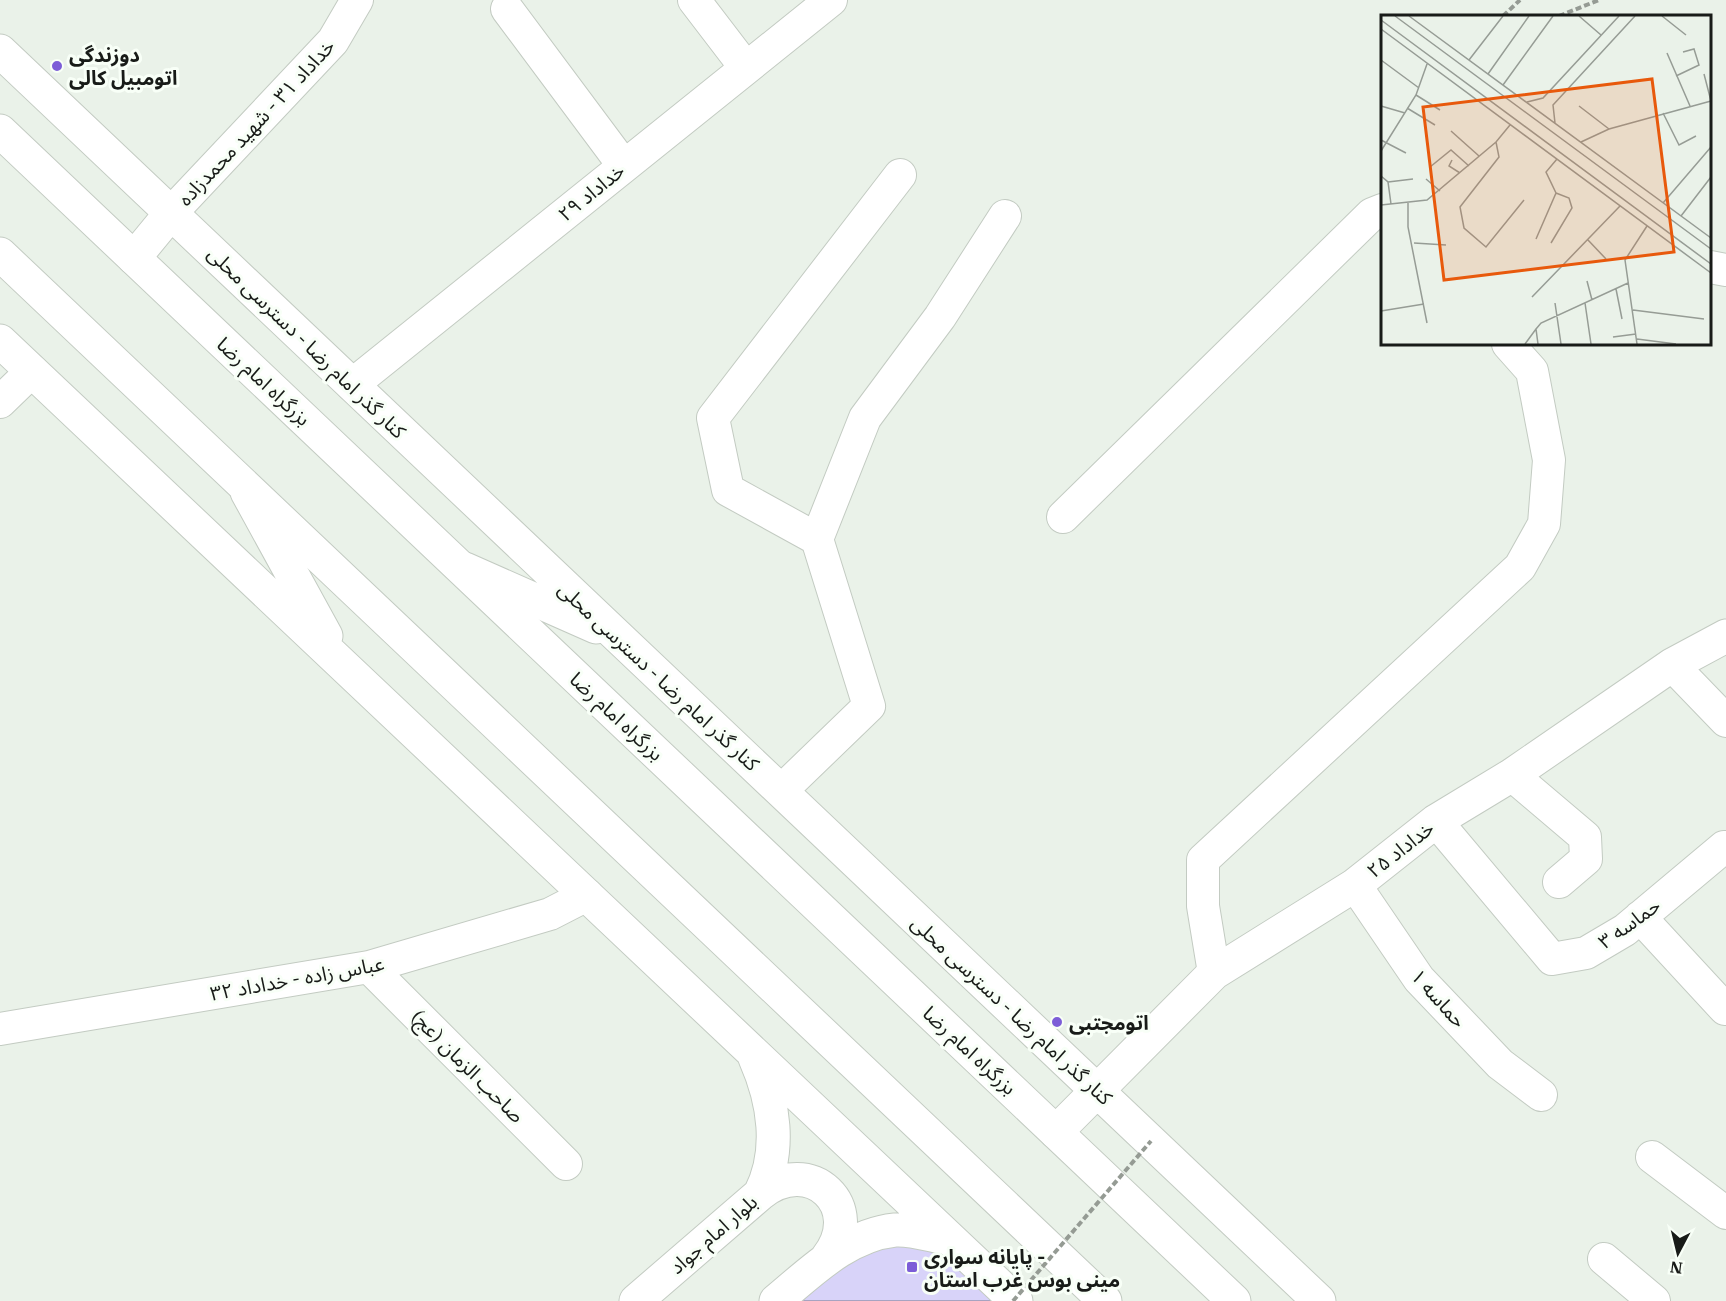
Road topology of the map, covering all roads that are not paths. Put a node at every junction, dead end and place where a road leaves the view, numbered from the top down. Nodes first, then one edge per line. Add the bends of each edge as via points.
1 (357, 0) edge
2 (694, 0) edge
3 (831, 0) edge
4 (507, 9) dead end
5 (0, 51) edge
6 (746, 68) junction
7 (0, 131) edge
8 (624, 166) junction
9 (900, 175) dead end
10 (1381, 211) edge
11 (171, 213) junction
12 (1005, 216) dead end
13 (0, 254) edge
14 (134, 258) junction
15 (1711, 267) edge
16 (1726, 270) edge
17 (0, 341) edge
18 (1509, 345) edge
19 (32, 371) junction
20 (352, 385) junction
21 (0, 402) edge
22 (243, 485) junction
23 (1063, 517) dead end
24 (817, 539) junction
25 (461, 568) junction
26 (617, 636) junction
27 (1726, 636) edge
28 (339, 662) junction
29 (1672, 665) junction
30 (1726, 721) edge
31 (1512, 775) junction
32 (781, 791) junction
33 (1436, 821) junction
34 (1724, 847) dead end
35 (1559, 882) dead end
36 (1354, 885) junction
37 (586, 895) junction
38 (1640, 917) junction
39 (369, 967) junction
40 (1214, 973) junction
41 (1725, 1010) edge
42 (0, 1029) edge
43 (752, 1051) junction
44 (1095, 1089) junction
45 (1541, 1095) dead end
46 (1056, 1132) junction
47 (1652, 1157) dead end
48 (566, 1164) dead end
49 (760, 1194) junction
50 (1726, 1214) edge
51 (949, 1238) junction
52 (826, 1258) junction
53 (1604, 1259) dead end
54 (636, 1301) edge
55 (776, 1301) edge
56 (1014, 1301) edge
57 (1105, 1301) edge
58 (1234, 1301) edge
59 (1319, 1301) edge
60 (1654, 1301) edge

1 - 11 street, خداداد ۳۱ - شهید محمدزاده via 333,41
2 - 6 street
3 - 6 street, خداداد ۲۹
4 - 8 street
5 - 11 main road, کنار گذر امام رضا - دسترسی محلی
6 - 8 street, خداداد ۲۹
7 - 14 main road, بزرگراه امام رضا
8 - 20 street, خداداد ۲۹
9 - 24 street via 713,418 728,490
10 - 23 street via 1372,214
11 - 14 main road
11 - 20 main road, کنار گذر امام رضا - دسترسی محلی
12 - 24 street via 940,317 865,418
13 - 22 main road
14 - 25 main road, بزرگراه امام رضا
15 - 16 street
17 - 19 main road
18 - 40 street via 1532,371 1549,460 1544,524 1520,567 1203,860 1203,906
19 - 21 street
19 - 28 main road
20 - 26 main road, کنار گذر امام رضا - دسترسی محلی
22 - 28 main road
22 - 57 main road
24 - 32 street via 869,706
25 - 26 main road
25 - 46 main road, بزرگراه امام رضا
26 - 32 main road, کنار گذر امام رضا - دسترسی محلی
27 - 29 main road, خداداد ۲۵
28 - 37 main road
29 - 30 street
29 - 31 main road, خداداد ۲۵
31 - 33 main road, خداداد ۲۵
31 - 35 street via 1585,837 1586,859
32 - 44 main road, کنار گذر امام رضا - دسترسی محلی
33 - 36 main road, خداداد ۲۵
33 - 38 street, حماسه ۳ via 1552,959 1586,953
34 - 38 street, حماسه ۳
36 - 40 main road, خداداد ۲۵
36 - 45 street, حماسه ۱ via 1419,979 1500,1064
37 - 39 street, عباس زاده - خداداد ۳۲ via 550,914
37 - 43 main road
38 - 41 street
39 - 42 street, عباس زاده - خداداد ۳۲
39 - 48 street, صاحب الزمان (عج)
40 - 44 main road, خداداد ۲۵
43 - 49 main road, بلوار امام جواد via 766,1082 772,1117 771,1167
43 - 51 main road
44 - 46 main road, خداداد ۲۵
44 - 59 main road, کنار گذر امام رضا - دسترسی محلی
46 - 58 main road, بزرگراه امام رضا
47 - 50 street
49 - 52 main road via 783,1180 796,1178 809,1180 831,1195 841,1220 841,1233
49 - 54 main road, بلوار امام جواد
51 - 52 main road via 896,1230 856,1242
51 - 56 main road
52 - 55 main road
53 - 60 street

